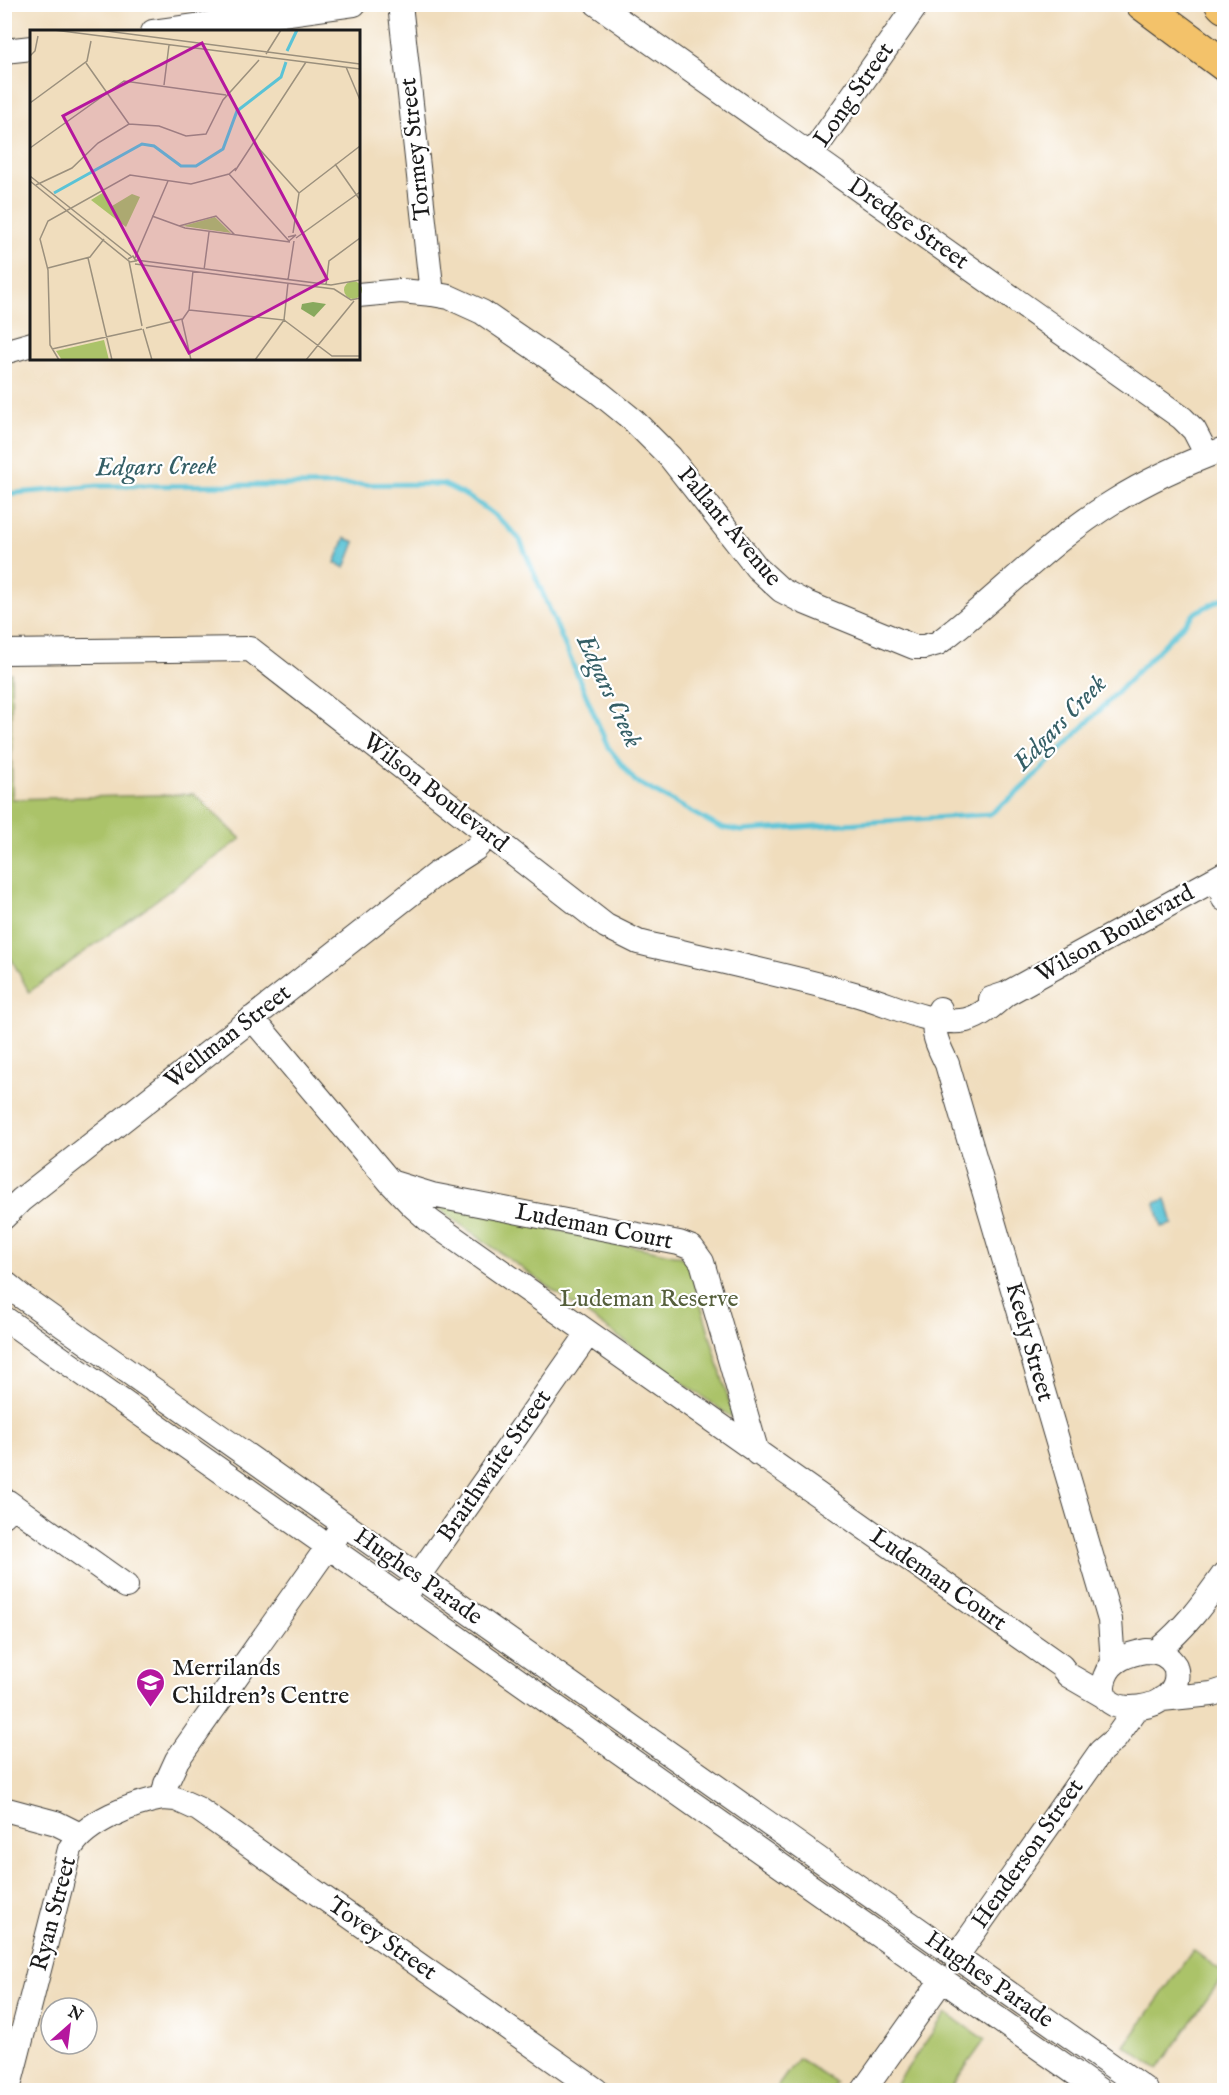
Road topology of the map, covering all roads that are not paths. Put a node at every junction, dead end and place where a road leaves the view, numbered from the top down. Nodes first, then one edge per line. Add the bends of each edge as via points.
1 (354, 4) edge
2 (400, 4) edge
3 (597, 4) edge
4 (917, 4) edge
5 (1142, 4) edge
6 (167, 30) edge
7 (30, 48) edge
8 (4, 51) edge
9 (1224, 64) edge
10 (811, 155) junction
11 (432, 294) junction
12 (360, 295) edge
13 (30, 345) edge
14 (4, 352) edge
15 (1216, 452) edge
16 (4, 652) edge
17 (479, 827) junction
18 (1223, 883) edge
19 (939, 1016) junction
20 (252, 1018) junction
21 (391, 1183) junction
22 (10, 1208) edge
23 (4, 1282) edge
24 (4, 1318) edge
25 (588, 1334) junction
26 (757, 1453) junction
27 (4, 1515) edge
28 (343, 1524) junction
29 (328, 1545) junction
30 (1224, 1574) edge
31 (417, 1576) junction
32 (126, 1586) dead end
33 (402, 1598) junction
34 (1195, 1616) junction
35 (1110, 1620) junction
36 (1149, 1652) junction
37 (1061, 1666) junction
38 (1110, 1667) junction
39 (1177, 1670) junction
40 (1223, 1690) edge
41 (1108, 1700) junction
42 (1162, 1700) junction
43 (1137, 1708) junction
44 (1101, 1751) junction
45 (163, 1798) junction
46 (4, 1809) edge
47 (80, 1835) junction
48 (833, 1869) junction
49 (818, 1891) junction
50 (956, 1957) junction
51 (942, 1980) junction
52 (8, 2091) edge
53 (596, 2091) edge
54 (864, 2091) edge
55 (1099, 2091) edge
56 (1146, 2091) edge

1 - 6 street
2 - 11 street, Tormey Street
3 - 10 street, Dredge Street
4 - 10 street, Long Street
5 - 9 main road
7 - 8 street
10 - 15 street, Dredge Street via 1182,417
11 - 12 street, Pallant Avenue via 401,291
11 - 15 street, Pallant Avenue via 482,312 633,420 670,457 757,568 781,590 914,647 938,643 1112,502 1166,472
13 - 14 street
16 - 17 street, Wilson Boulevard via 250,649
17 - 19 street, Wilson Boulevard via 606,926 638,942 860,995 899,998
17 - 20 street, Wellman Street via 475,849 436,874
18 - 19 street, Wilson Boulevard via 1006,994
19 - 35 street, Keely Street via 934,1035 947,1064
20 - 21 street, Ludeman Court
20 - 22 street, Wellman Street
21 - 25 street, Ludeman Court via 430,1221
21 - 26 street, Ludeman Court via 432,1195 692,1248 702,1262
23 - 28 street, Hughes Parade
24 - 29 street, Hughes Parade
25 - 26 street, Ludeman Court
25 - 31 street, Braithwaite Street
26 - 37 street, Ludeman Court
27 - 32 street via 8,1502
28 - 29 street
28 - 31 street, Hughes Parade
29 - 33 street, Hughes Parade
29 - 45 street via 177,1760
30 - 34 street
31 - 33 street, Braithwaite Street
31 - 48 street, Hughes Parade
33 - 49 street, Hughes Parade
34 - 36 street via 1180,1632
34 - 39 street via 1185,1636
35 - 36 street, Keely Street via 1124,1640
35 - 38 street, Keely Street
36 - 38 street via 1122,1658
36 - 39 street via 1168,1657
37 - 38 street, Ludeman Court via 1087,1673
37 - 41 street, Ludeman Court via 1068,1675
38 - 41 street via 1103,1682
39 - 40 street via 1206,1687
39 - 42 street via 1172,1691
40 - 42 street
41 - 43 street
41 - 44 street, Henderson Street
42 - 43 street
43 - 44 street, Henderson Street via 1115,1739
44 - 50 street, Henderson Street
45 - 47 street, Ryan Street via 115,1814
45 - 53 street, Tovey Street via 198,1809
46 - 47 street via 56,1823
47 - 52 street, Ryan Street via 70,1849
48 - 49 street
48 - 50 street, Hughes Parade
49 - 51 street, Hughes Parade
50 - 56 street, Hughes Parade
51 - 54 street
51 - 55 street, Hughes Parade

